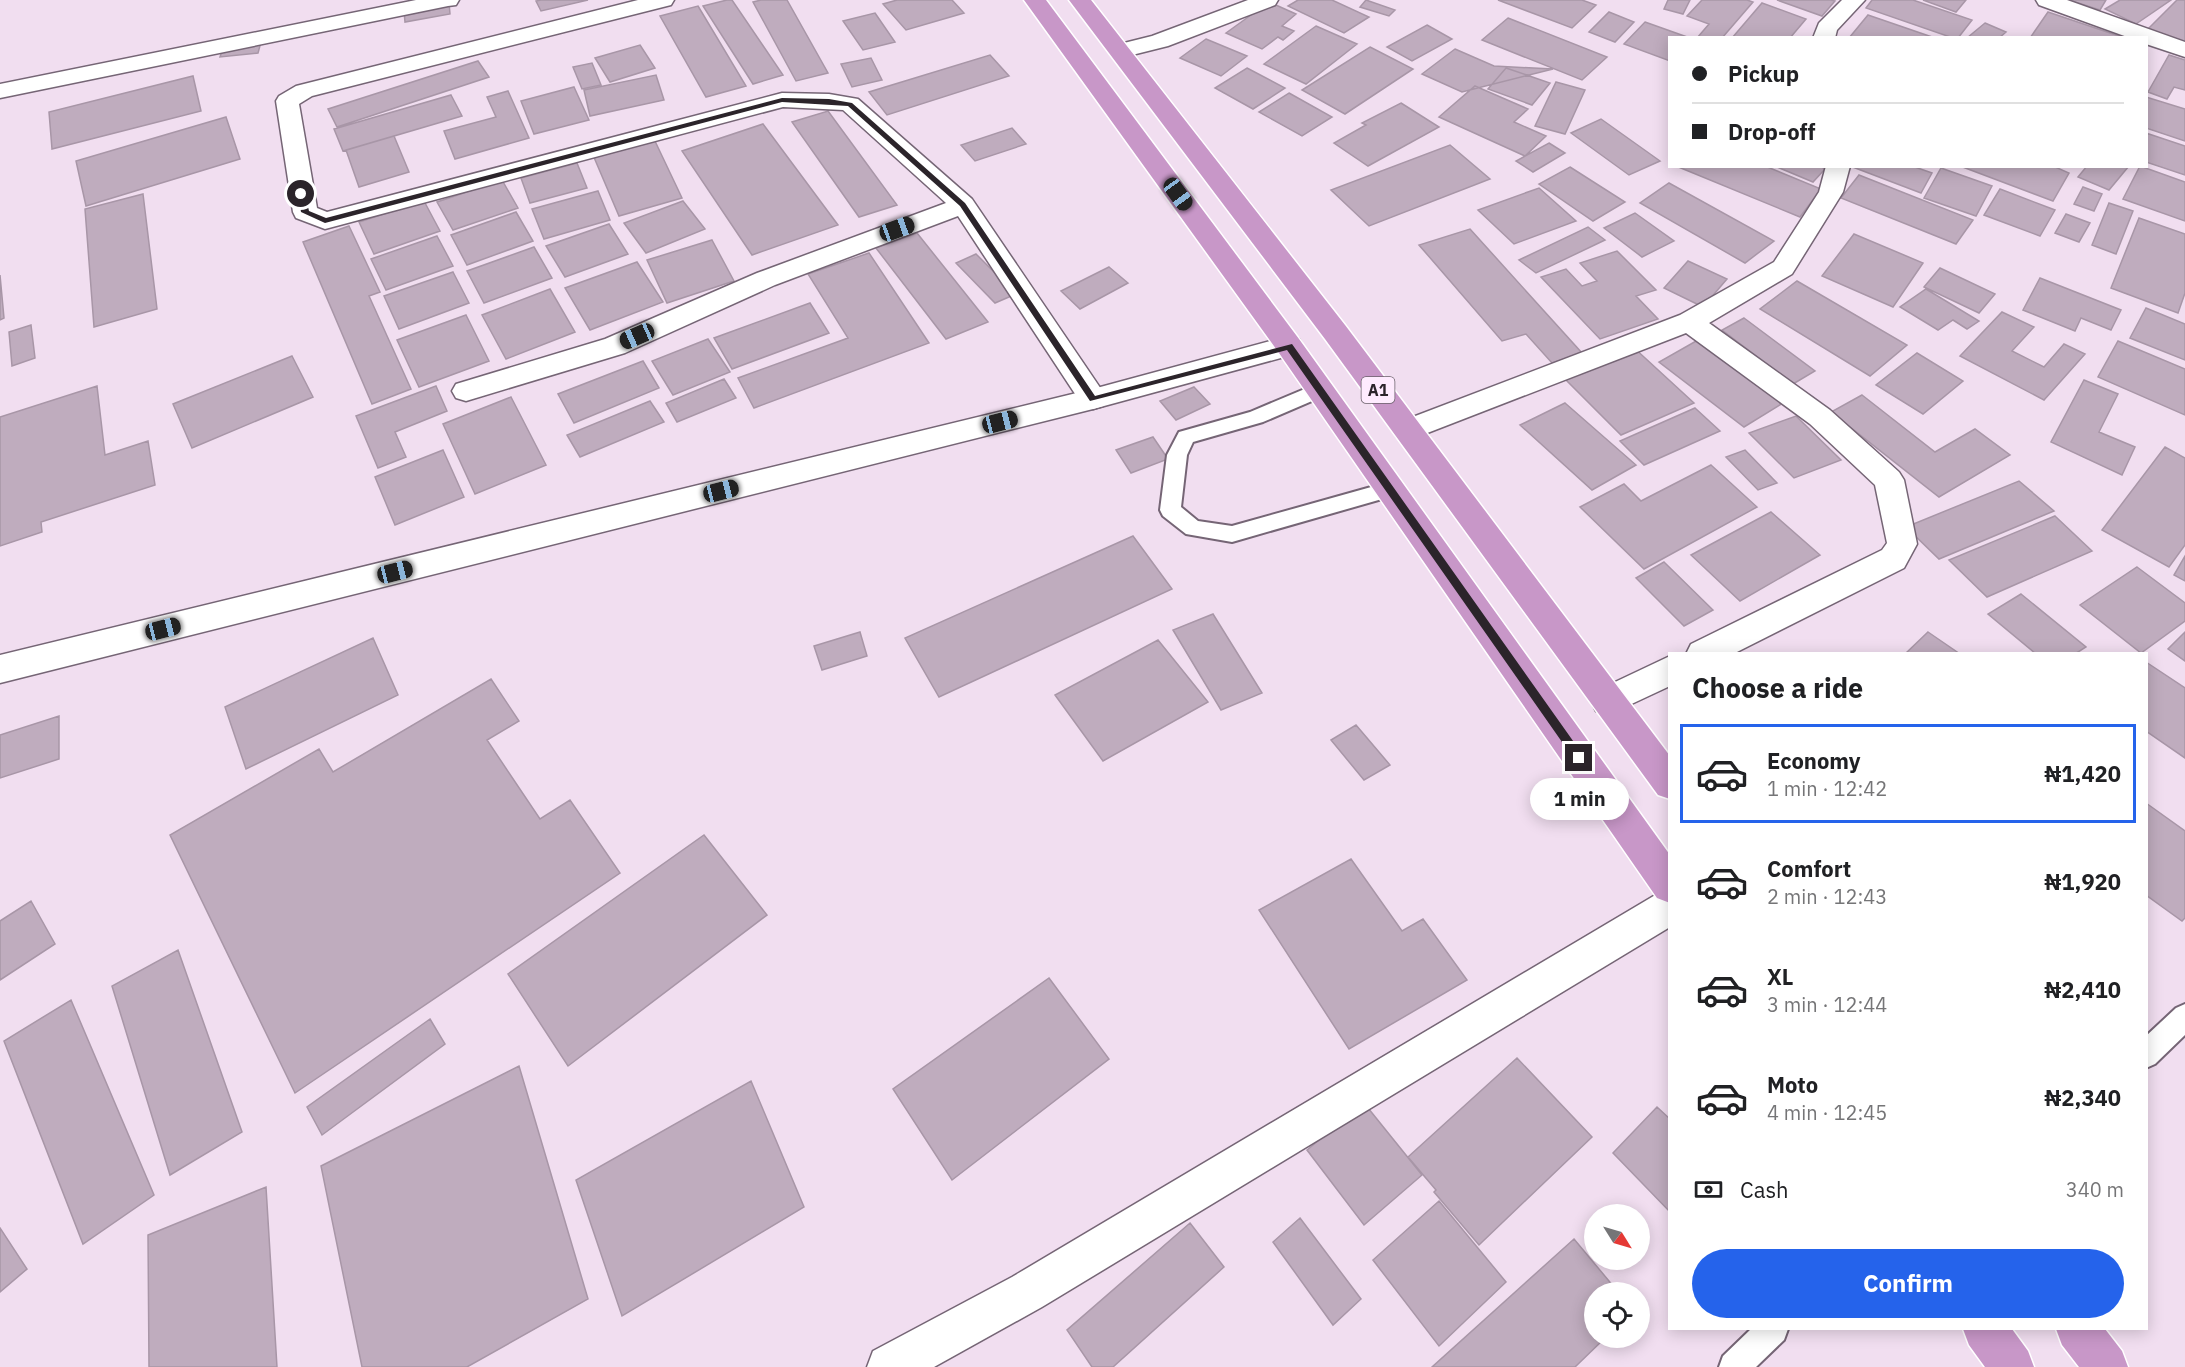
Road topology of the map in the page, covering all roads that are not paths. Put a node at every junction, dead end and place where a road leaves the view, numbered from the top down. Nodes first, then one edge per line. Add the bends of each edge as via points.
1 (448, 0) edge
2 (663, 0) edge
3 (1035, 0) edge
4 (1080, 0) edge
5 (1267, 0) edge
6 (1854, 0) edge
7 (2047, 0) edge
8 (1825, 36) edge
9 (2146, 36) edge
10 (2148, 37) edge
11 (2185, 50) edge
12 (1120, 51) junction
13 (0, 91) edge
14 (1837, 168) edge
15 (963, 205) junction
16 (1689, 322) junction
17 (1289, 346) junction
18 (1319, 390) junction
19 (466, 392) dead end
20 (1093, 399) junction
21 (1407, 430) junction
22 (1389, 490) junction
23 (1706, 652) edge
24 (0, 669) edge
25 (1668, 671) edge
26 (1608, 701) junction
27 (1668, 781) edge
28 (1668, 883) edge
29 (1668, 907) edge
30 (2185, 1017) edge
31 (2148, 1053) edge
32 (1772, 1330) edge
33 (1986, 1330) edge
34 (2079, 1330) edge
35 (889, 1367) edge
36 (1734, 1367) edge
37 (2012, 1367) edge
38 (2106, 1367) edge

1 - 13 street
2 - 15 street via 304,92 286,101 305,212 325,221 782,100 850,104
3 - 17 highway
4 - 12 highway, A1
5 - 12 street via 1160,41
6 - 8 street via 1827,28
7 - 9 street
10 - 11 street
12 - 21 highway, A1
14 - 16 street via 1830,192 1783,268
15 - 19 street via 766,279 615,345
15 - 20 street
16 - 21 street
16 - 23 street via 1820,417 1889,480 1902,544 1893,559
17 - 18 highway
17 - 20 street
18 - 22 highway
18 - 22 lane via 1256,417 1186,437 1177,455 1170,510 1194,528 1232,534
20 - 24 street
21 - 26 highway, A1
22 - 28 highway
25 - 26 street
26 - 27 highway, A1
29 - 35 street via 1027,1292
30 - 31 lane
32 - 36 lane
33 - 37 highway
34 - 38 highway

